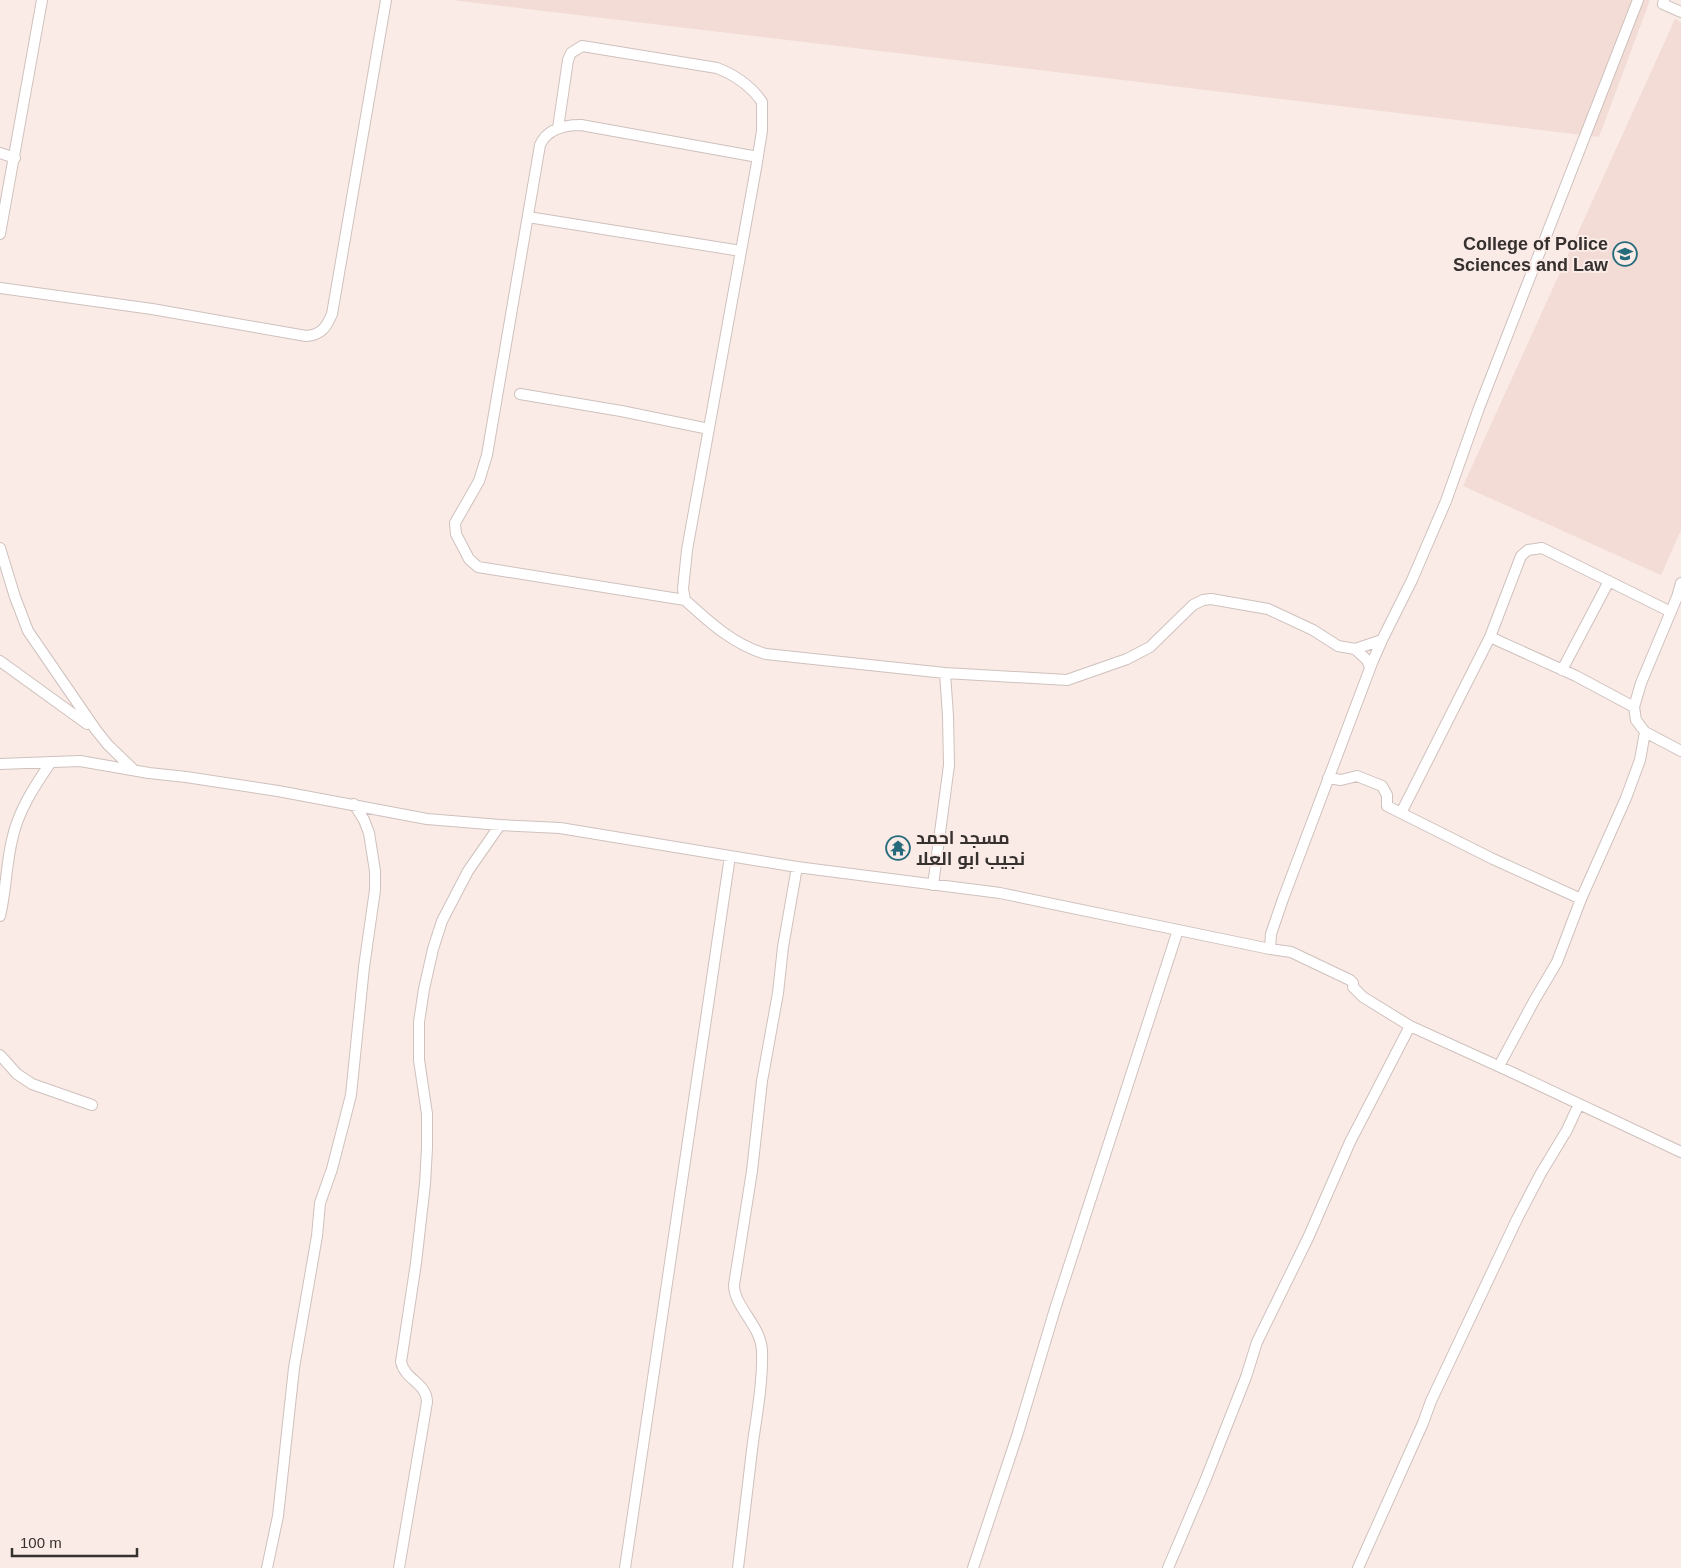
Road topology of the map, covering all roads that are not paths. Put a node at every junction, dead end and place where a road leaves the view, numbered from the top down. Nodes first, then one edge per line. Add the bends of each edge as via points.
1 (42, 0) edge
2 (386, 0) edge
3 (1638, 0) edge
4 (1664, 0) edge
5 (1681, 12) edge
6 (558, 128) junction
7 (0, 153) edge
8 (758, 157) junction
9 (14, 158) junction
10 (528, 216) junction
11 (0, 234) edge
12 (741, 251) junction
13 (0, 288) edge
14 (520, 394) dead end
15 (710, 429) junction
16 (0, 548) edge
17 (1609, 582) junction
18 (1681, 583) edge
19 (684, 600) junction
20 (1671, 612) junction
21 (1490, 637) junction
22 (1382, 640) junction
23 (1355, 649) junction
24 (0, 661) edge
25 (1370, 668) junction
26 (1562, 670) junction
27 (945, 673) junction
28 (1634, 707) junction
29 (96, 730) junction
30 (1645, 732) junction
31 (1681, 751) edge
32 (52, 762) junction
33 (0, 764) edge
34 (134, 770) junction
35 (1328, 778) junction
36 (354, 804) junction
37 (1401, 813) junction
38 (500, 825) junction
39 (730, 856) junction
40 (797, 867) junction
41 (933, 885) junction
42 (1581, 899) junction
43 (0, 916) edge
44 (1178, 930) junction
45 (1270, 949) junction
46 (1410, 1026) junction
47 (0, 1054) edge
48 (1499, 1066) junction
49 (1579, 1104) junction
50 (92, 1105) dead end
51 (1681, 1152) edge
52 (267, 1568) edge
53 (399, 1568) edge
54 (625, 1568) edge
55 (738, 1568) edge
56 (973, 1568) edge
57 (1168, 1568) edge
58 (1358, 1568) edge

1 - 9 street
2 - 13 street via 332,314 321,332 306,336 152,309
3 - 22 street via 1446,501
4 - 5 street via 1663,4
6 - 8 street via 581,125
6 - 8 street via 568,60 576,48 590,46 717,68 729,73 748,86 762,102
6 - 10 street via 546,135 540,145
7 - 9 street
8 - 12 street
9 - 11 street
10 - 12 street
10 - 19 street via 487,455 479,481 454,523 456,534 469,559 478,567
12 - 15 street
14 - 15 street
15 - 19 street via 682,589
16 - 29 street via 28,631
17 - 20 street
17 - 21 street via 1542,548 1528,550 1521,556
17 - 26 street
18 - 20 street
19 - 27 street via 750,650
20 - 28 street
21 - 26 street
21 - 37 street
22 - 23 street
22 - 25 street
23 - 25 street via 1367,660
23 - 27 street via 1338,646 1268,609 1211,599 1193,605 1150,647 1082,676 1067,680
24 - 29 street
25 - 35 street
26 - 28 street
27 - 41 street via 949,765
28 - 30 street via 1636,720
29 - 34 street
30 - 31 street
30 - 42 street via 1640,760 1626,798
32 - 33 street
32 - 34 street via 80,761
32 - 43 street via 24,804 17,822
34 - 36 street
35 - 37 street via 1341,780 1357,776 1382,786 1388,795 1387,806
35 - 45 street via 1271,934
36 - 38 street via 427,819
36 - 52 street via 369,833 375,890 351,1095 320,1203 318,1236 294,1368 278,1516
37 - 42 street
38 - 39 street via 560,828
38 - 53 street via 468,871 442,921 432,949 419,1022 419,1060 428,1148 401,1362 405,1372 424,1388 427,1402
39 - 40 street
39 - 54 street
40 - 41 street
40 - 55 street via 762,1081 734,1285 736,1297 751,1320 762,1349
41 - 44 street via 1000,893
42 - 48 street via 1557,962
44 - 45 street
44 - 56 street
45 - 46 street via 1291,952 1350,980 1363,997
46 - 48 street
46 - 57 street via 1350,1142 1258,1342
47 - 50 street via 17,1074 32,1084
48 - 49 street
49 - 51 street
49 - 58 street via 1489,1276

